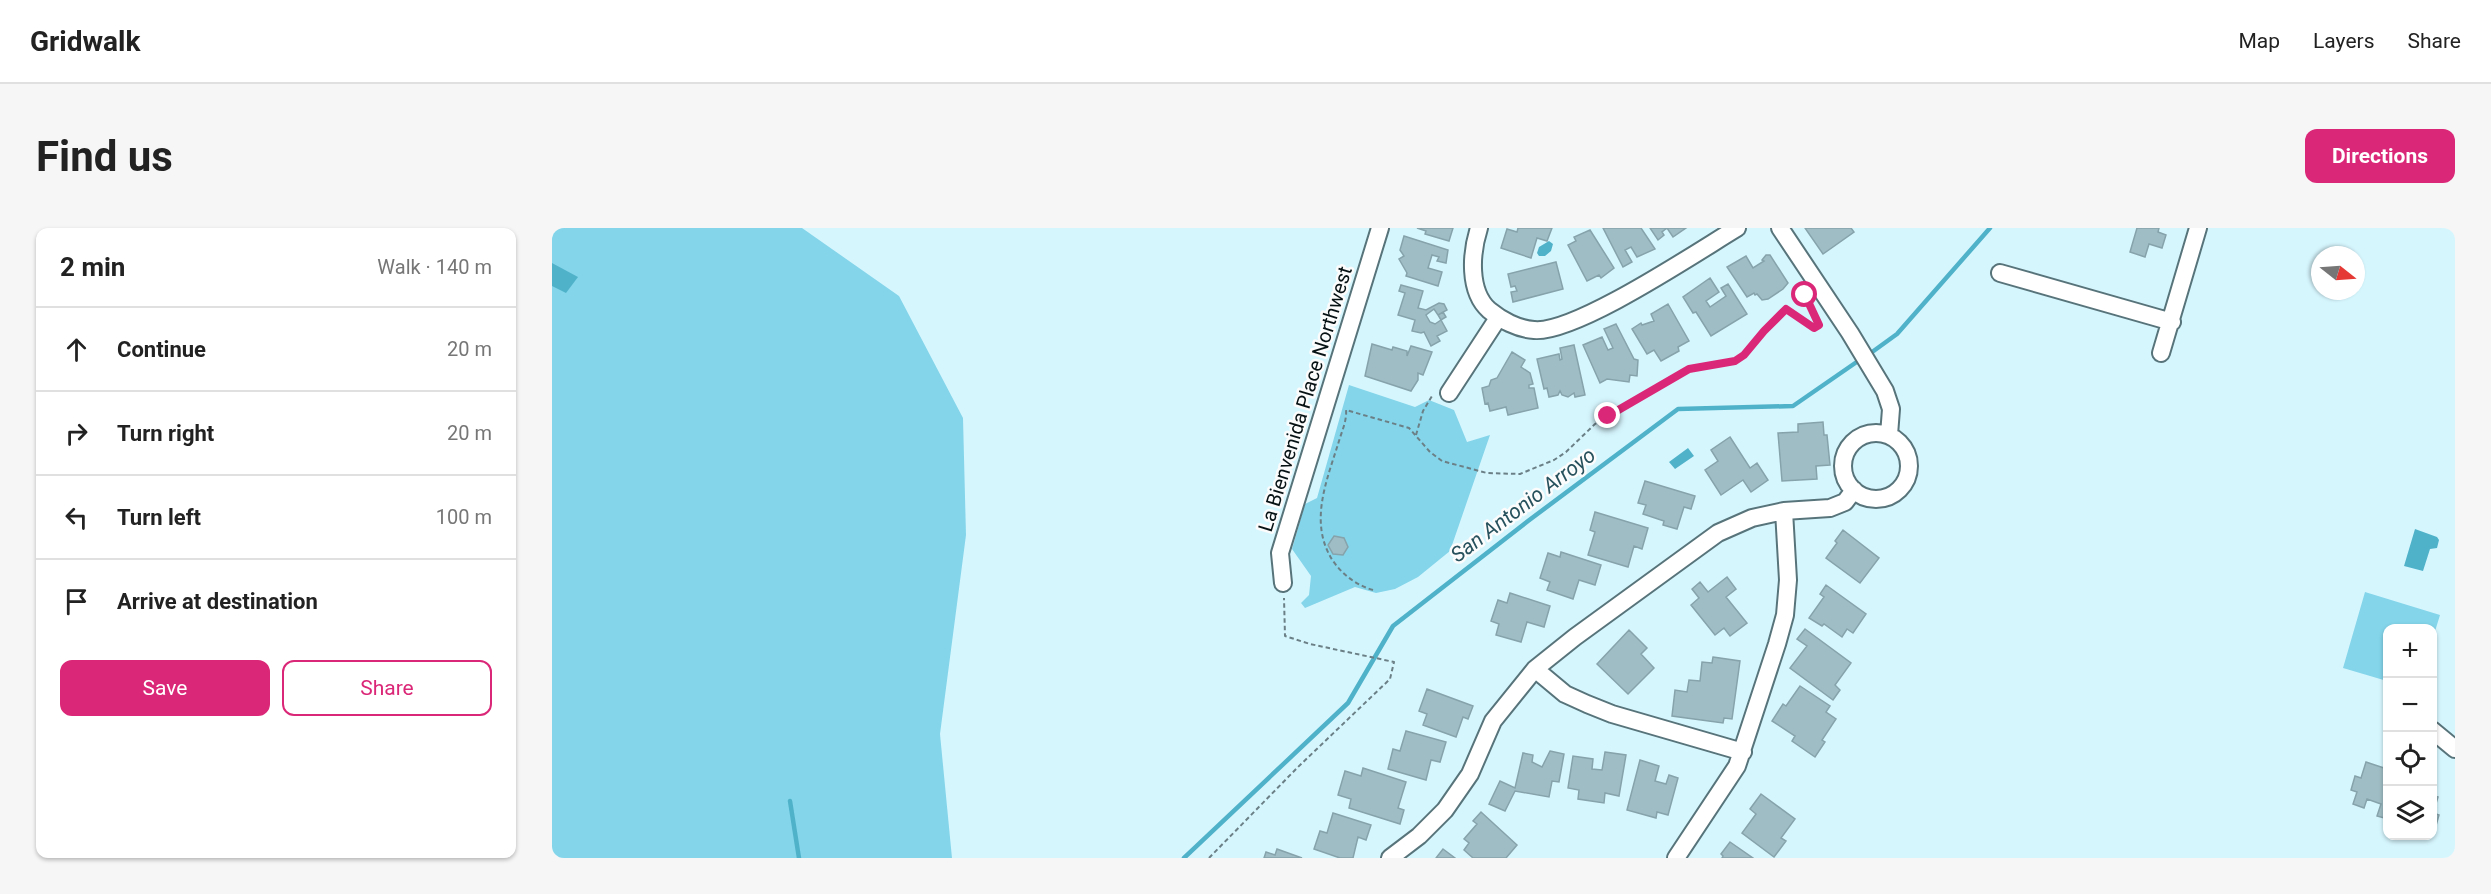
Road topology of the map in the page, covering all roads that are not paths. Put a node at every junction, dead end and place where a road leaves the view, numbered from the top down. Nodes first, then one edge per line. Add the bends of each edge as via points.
1 (1380, 228) edge
2 (1479, 228) edge
3 (1737, 228) edge
4 (1779, 228) edge
5 (2198, 228) edge
6 (2000, 273) dead end
7 (1498, 318) junction
8 (2172, 322) junction
9 (2162, 354) dead end
10 (1449, 393) dead end
11 (1889, 435) junction
12 (1854, 490) junction
13 (1784, 511) junction
14 (1283, 583) road end
15 (1535, 669) junction
16 (2435, 732) edge
17 (2455, 749) edge
18 (1743, 752) junction
19 (1390, 858) edge
20 (1676, 858) edge

1 - 14 street, La Bienvenida Place Northwest via 1280,553
2 - 7 street via 1473,266 1476,292 1482,304
3 - 7 street via 1575,320 1535,331
4 - 11 street via 1885,391 1891,409
5 - 8 street
6 - 8 street
7 - 10 street
8 - 9 street
11 - 12 street via 1867,434 1849,446 1843,470
11 - 12 street via 1899,441 1909,462 1902,486 1893,494 1875,499
12 - 13 street via 1845,502 1830,508
13 - 15 street via 1752,518 1718,533
13 - 18 street via 1788,580 1785,615
15 - 18 street via 1565,693 1612,714
15 - 19 street via 1493,721 1470,774 1445,810
16 - 17 street
18 - 20 street

